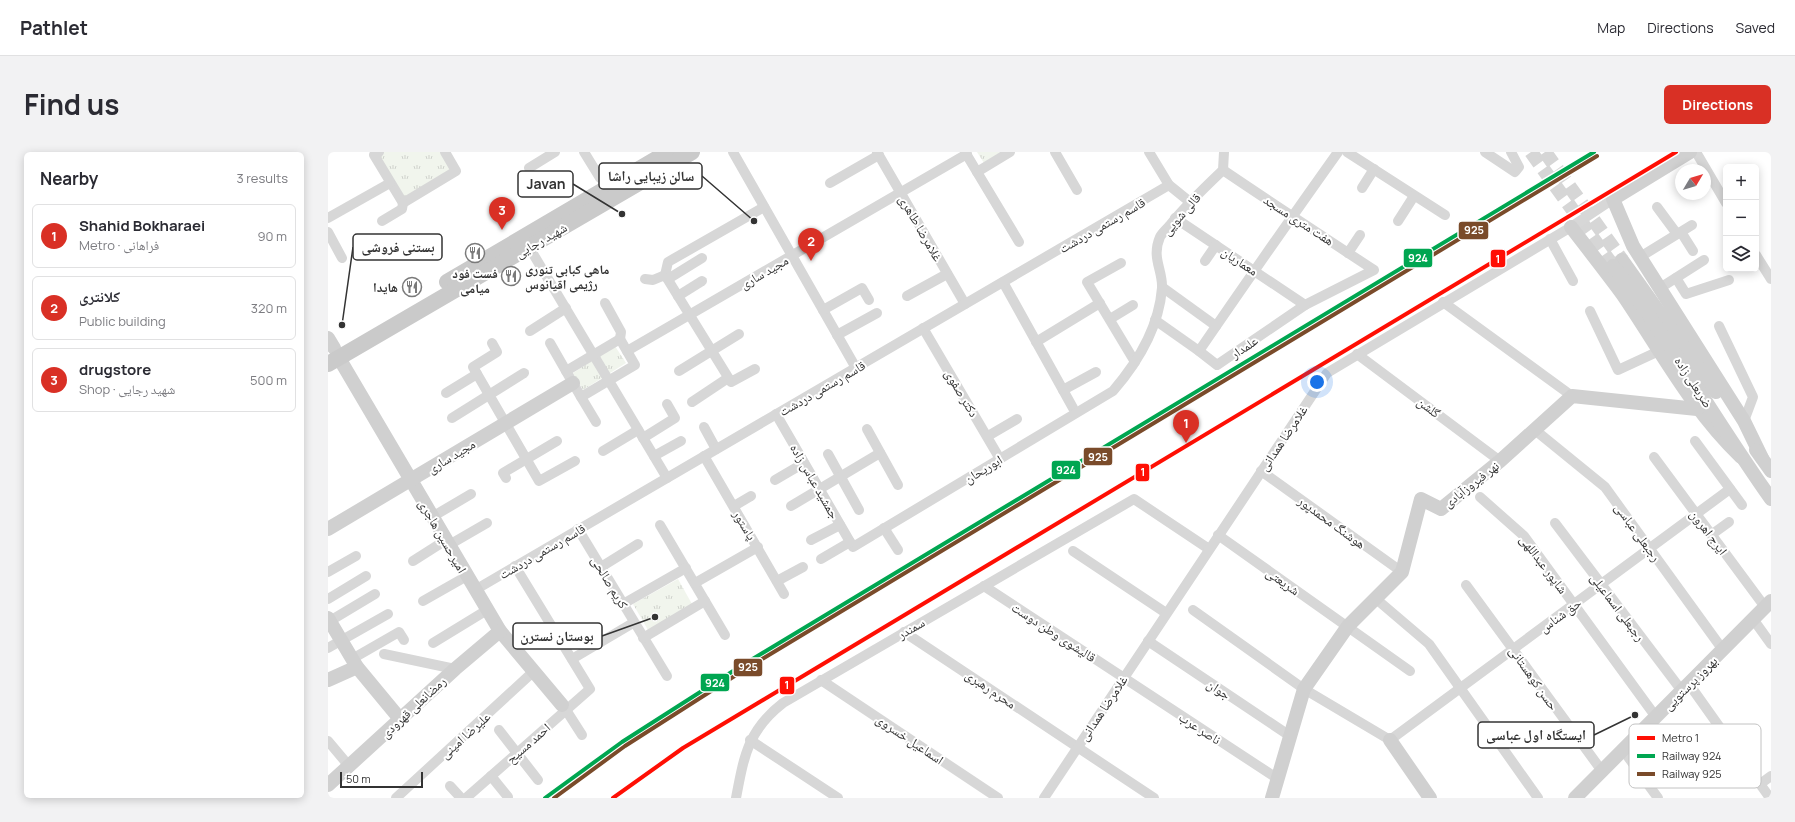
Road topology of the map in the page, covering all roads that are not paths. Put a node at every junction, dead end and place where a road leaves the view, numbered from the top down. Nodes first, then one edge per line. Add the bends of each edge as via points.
1 (379, 152) edge
2 (445, 152) edge
3 (555, 152) edge
4 (584, 152) edge
5 (668, 152) edge
6 (692, 152) edge
7 (733, 152) edge
8 (1010, 152) edge
9 (1056, 152) edge
10 (1149, 152) edge
11 (1224, 152) edge
12 (1338, 152) edge
13 (1347, 152) edge
14 (1485, 152) edge
15 (1512, 152) edge
16 (1690, 152) edge
17 (1696, 152) edge
18 (878, 153) edge
19 (966, 153) edge
20 (529, 168) dead end
21 (1374, 169) junction
22 (1223, 170) junction
23 (977, 172) junction
24 (600, 178) dead end
25 (390, 183) junction
26 (830, 183) dead end
27 (1169, 185) junction
28 (1362, 188) dead end
29 (1077, 190) dead end
30 (901, 193) junction
31 (1414, 196) junction
32 (1613, 199) junction
33 (1724, 200) edge
34 (1190, 202) junction
35 (403, 203) junction
36 (764, 207) junction
37 (1657, 208) dead end
38 (1445, 215) dead end
39 (1293, 216) junction
40 (328, 218) edge
41 (1175, 218) junction
42 (382, 221) dead end
43 (1398, 221) dead end
44 (1692, 225) dead end
45 (1571, 227) junction
46 (328, 232) edge
47 (1679, 233) junction
48 (1360, 235) dead end
49 (1550, 239) junction
50 (1019, 242) dead end
51 (1216, 245) junction
52 (529, 247) junction
53 (1693, 250) dead end
54 (1637, 252) junction
55 (1348, 253) junction
56 (791, 256) junction
57 (342, 258) dead end
58 (702, 258) dead end
59 (1704, 260) dead end
60 (1759, 260) edge
61 (1205, 261) dead end
62 (1121, 263) dead end
63 (1612, 264) junction
64 (1374, 270) joint
65 (1255, 271) junction
66 (947, 274) junction
67 (667, 277) junction
68 (1676, 278) junction
69 (644, 279) dead end
70 (1771, 279) edge
71 (702, 280) dead end
72 (1729, 280) dead end
73 (1573, 281) dead end
74 (1003, 282) junction
75 (1162, 287) junction
76 (1660, 288) junction
77 (678, 296) junction
78 (907, 296) dead end
79 (869, 300) dead end
80 (1443, 302) junction
81 (605, 303) dead end
82 (1100, 303) junction
83 (965, 304) junction
84 (1133, 305) dead end
85 (1305, 305) junction
86 (566, 308) junction
87 (822, 310) junction
88 (1590, 311) dead end
89 (877, 312) dead end
90 (690, 315) junction
91 (1110, 319) junction
92 (1155, 320) junction
93 (1216, 326) junction
94 (1719, 326) dead end
95 (923, 328) junction
96 (530, 331) dead end
97 (739, 334) dead end
98 (838, 335) junction
99 (620, 339) junction
100 (1036, 342) junction
101 (492, 343) dead end
102 (550, 343) dead end
103 (711, 350) junction
104 (627, 351) junction
105 (1199, 351) junction
106 (1659, 351) junction
107 (331, 352) edge
108 (1357, 354) junction
109 (594, 355) junction
110 (1135, 362) junction
111 (856, 368) junction
112 (755, 370) dead end
113 (475, 371) junction
114 (679, 371) dead end
115 (1096, 372) dead end
116 (524, 373) dead end
117 (570, 377) junction
118 (730, 380) junction
119 (609, 381) junction
120 (1063, 390) junction
121 (1113, 391) joint
122 (446, 393) dead end
123 (489, 396) junction
124 (1572, 396) junction
125 (581, 397) junction
126 (692, 402) dead end
127 (667, 404) dead end
128 (1073, 408) dead end
129 (1697, 409) junction
130 (776, 414) junction
131 (452, 418) dead end
132 (1017, 419) dead end
133 (1744, 421) junction
134 (596, 422) dead end
135 (505, 423) junction
136 (704, 428) dead end
137 (867, 429) dead end
138 (1535, 430) junction
139 (640, 434) junction
140 (988, 436) junction
141 (557, 441) dead end
142 (681, 441) dead end
143 (1695, 441) dead end
144 (716, 449) junction
145 (604, 451) dead end
146 (880, 453) junction
147 (828, 454) dead end
148 (654, 456) junction
149 (704, 456) junction
150 (1654, 457) dead end
151 (1741, 457) junction
152 (1762, 458) junction
153 (1000, 459) junction
154 (526, 460) junction
155 (576, 461) dead end
156 (1500, 461) junction
157 (804, 463) junction
158 (1261, 471) junction
159 (1771, 471) edge
160 (840, 476) junction
161 (506, 478) dead end
162 (667, 478) junction
163 (410, 480) junction
164 (775, 480) dead end
165 (898, 485) dead end
166 (819, 488) junction
167 (1730, 489) junction
168 (471, 494) dead end
169 (751, 496) dead end
170 (1480, 497) dead end
171 (1771, 499) edge
172 (1742, 505) dead end
173 (734, 506) junction
174 (791, 506) dead end
175 (859, 510) dead end
176 (1696, 515) junction
177 (432, 517) junction
178 (1729, 522) dead end
179 (487, 523) dead end
180 (1555, 523) dead end
181 (660, 525) dead end
182 (840, 525) junction
183 (884, 528) junction
184 (328, 529) edge
185 (578, 529) junction
186 (1218, 535) junction
187 (1711, 535) junction
188 (810, 540) dead end
189 (447, 542) junction
190 (638, 544) dead end
191 (851, 545) junction
192 (758, 547) junction
193 (1650, 548) junction
194 (1209, 549) junction
195 (898, 550) dead end
196 (1073, 551) dead end
197 (356, 556) dead end
198 (821, 559) dead end
199 (413, 561) dead end
200 (515, 566) junction
201 (601, 567) junction
202 (803, 567) dead end
203 (686, 568) junction
204 (328, 572) edge
205 (1402, 572) junction
206 (366, 576) dead end
207 (466, 576) junction
208 (777, 582) junction
209 (695, 583) junction
210 (1601, 584) junction
211 (1466, 585) dead end
212 (984, 586) junction
213 (475, 590) junction
214 (375, 594) dead end
215 (784, 594) dead end
216 (1376, 598) junction
217 (328, 599) edge
218 (423, 601) dead end
219 (705, 601) junction
220 (623, 604) junction
221 (1574, 604) junction
222 (1768, 604) edge
223 (487, 610) junction
224 (1193, 610) dead end
225 (1166, 613) junction
226 (388, 614) dead end
227 (1753, 619) junction
228 (329, 620) edge
229 (633, 623) junction
230 (1348, 626) junction
231 (500, 631) junction
232 (904, 632) junction
233 (725, 635) dead end
234 (643, 638) junction
235 (404, 640) dead end
236 (341, 641) junction
237 (1148, 641) junction
238 (433, 643) dead end
239 (1771, 644) edge
240 (328, 648) edge
241 (1514, 649) junction
242 (1723, 650) junction
243 (384, 654) dead end
244 (572, 659) junction
245 (355, 663) junction
246 (455, 668) junction
247 (534, 671) junction
248 (1410, 671) dead end
249 (667, 676) dead end
250 (1123, 677) junction
251 (328, 680) edge
252 (821, 680) junction
253 (1685, 687) junction
254 (1461, 688) junction
255 (1304, 689) junction
256 (564, 707) junction
257 (1656, 717) junction
258 (400, 719) junction
259 (1649, 724) edge
260 (1714, 724) edge
261 (499, 730) dead end
262 (582, 735) dead end
263 (1290, 736) junction
264 (750, 740) junction
265 (1390, 740) junction
266 (328, 741) edge
267 (1629, 744) edge
268 (1077, 746) junction
269 (1623, 750) junction
270 (518, 752) junction
271 (1629, 758) edge
272 (349, 766) junction
273 (1602, 771) junction
274 (491, 776) junction
275 (1771, 776) edge
276 (1278, 779) junction
277 (538, 780) dead end
278 (1761, 783) edge
279 (328, 785) edge
280 (1761, 785) edge
281 (450, 786) dead end
282 (1651, 788) edge
283 (508, 797) dead end
284 (396, 798) edge
285 (461, 798) edge
286 (466, 798) edge
287 (736, 798) edge
288 (838, 798) edge
289 (998, 798) edge
290 (1044, 798) edge
291 (1154, 798) edge
292 (1272, 798) edge
293 (1430, 798) edge
294 (1538, 798) edge
295 (1575, 798) edge
296 (1658, 798) edge
297 (1770, 798) edge

1 - 25 street via 374,155
2 - 35 street via 456,171
3 - 20 street
4 - 24 street
5 - 107 main road, شهید رجایی
6 - 52 main road, شهید رجایی
7 - 36 street
8 - 23 street
9 - 29 street
10 - 27 street
11 - 22 street
12 - 39 street
13 - 21 street
14 - 15 street via 1515,172 1519,167
16 - 32 street, غلامرضا همدانی
17 - 33 street
18 - 26 street
18 - 30 street, غلامرضا طاهری
19 - 23 street
19 - 30 street, مجید ساری
21 - 28 street
21 - 31 street
22 - 34 street, قالی شویی
22 - 39 street, هفت متری مسجد
23 - 50 street
25 - 35 street
25 - 40 street
27 - 34 street
27 - 74 street, قاسم رستمی دردشت
30 - 56 street, مجید ساری
30 - 66 street, غلامرضا طاهری
31 - 38 street
31 - 43 street
32 - 45 street, غلامرضا همدانی
32 - 54 street
34 - 41 street, قالی شویی
35 - 42 street via 402,209
36 - 56 street
36 - 67 street via 668,262
37 - 47 street
39 - 55 street, هفت متری مسجد
39 - 65 street
41 - 51 street, معماریان
41 - 75 street, قالی شویی via 1160,237 1155,259
44 - 47 street
45 - 49 street, غلامرضا همدانی
45 - 63 street
46 - 57 street
47 - 53 street
47 - 54 street
48 - 55 street
49 - 73 street
49 - 80 street, غلامرضا همدانی
51 - 61 street
51 - 65 street, معماریان
52 - 86 street
52 - 107 main road, شهید رجایی
54 - 63 street
54 - 76 street
55 - 64 street, هفت متری مسجد
56 - 87 street
56 - 90 street, مجید ساری
58 - 67 street
59 - 68 street
60 - 70 street
62 - 82 street via 1088,282
63 - 106 street
63 - 151 street, ضربعلی زاده via 1642,304
63 - 152 street, ضربعلی زاده
64 - 85 street, علمدار
65 - 85 street, معماریان
65 - 93 street
66 - 78 street
66 - 83 street, غلامرضا طاهری
67 - 69 street
67 - 77 street
68 - 72 street via 1686,294
68 - 76 street
71 - 77 street
74 - 83 street, قاسم رستمی دردشت
74 - 100 street
75 - 92 street, قالی شویی
75 - 93 street
76 - 133 street
77 - 90 street
79 - 87 street via 862,288
80 - 108 street, غلامرضا همدانی
80 - 124 street
81 - 99 street via 621,332
82 - 91 street
82 - 100 street
83 - 95 street, قاسم رستمی دردشت
84 - 91 street
85 - 105 street, علمدار via 1217,365
86 - 96 street
86 - 109 street
87 - 98 street
88 - 106 street via 1618,370
89 - 98 street
90 - 103 street
90 - 104 street, مجید ساری
91 - 110 street
92 - 105 street
92 - 110 street, قالی شویی via 1145,347
93 - 105 street
94 - 133 street via 1753,397
95 - 111 street, قاسم رستمی دردشت
95 - 140 street, دکتر صفوی
97 - 103 street
98 - 111 street
99 - 104 street
99 - 109 street
100 - 120 street
101 - 113 street via 497,352
102 - 117 street
103 - 114 street
103 - 118 street
104 - 119 street via 636,365
106 - 129 street
107 - 163 street, امیرحسین هاجری
108 - 156 street, گلشن
108 - 158 street, غلامرضا همدانی via 1327,373
109 - 117 street
109 - 119 street
110 - 121 street, قالی شویی
111 - 130 street, قاسم رستمی دردشت
112 - 118 street
113 - 122 street
113 - 123 street
115 - 120 street
116 - 123 street
117 - 125 street
117 - 135 street, مجید ساری
118 - 126 street
119 - 125 street
119 - 139 street
120 - 128 street
121 - 153 street, ابوریحان
123 - 131 street
123 - 135 street
124 - 129 street
124 - 138 street, نهر فیروزآبادی
125 - 134 street
127 - 139 street via 675,418
129 - 151 street via 1719,436
130 - 144 street, قاسم رستمی دردشت
130 - 157 street, جمشید عباس زاده
132 - 140 street
133 - 152 street
135 - 154 street
135 - 163 street, مجید ساری
136 - 144 street
137 - 146 street
138 - 156 street, نهر فیروزآبادی
138 - 193 street, رجبعلی عباسی via 1605,487
139 - 145 street
139 - 148 street
140 - 153 street, دکتر صفوی
141 - 154 street
142 - 148 street
143 - 167 street
144 - 149 street, قاسم رستمی دردشت
146 - 160 street
146 - 165 street
147 - 160 street
148 - 162 street
149 - 162 street, قاسم رستمی دردشت
149 - 173 street, پاستور
150 - 176 street, ایرج اهرون
151 - 171 street, ضربعلی زاده
152 - 159 street, ضربعلی زاده
153 - 183 street, ابوریحان
154 - 155 street via 539,482
154 - 161 street via 503,473
156 - 205 street, نهر فیروزآبادی via 1441,509 1421,499
157 - 164 street
157 - 166 street, جمشید عباس زاده
158 - 186 street, غلامرضا همدانی
158 - 205 street, هوشنگ محمدپور
160 - 166 street
160 - 175 street
162 - 185 street, قاسم رستمی دردشت
163 - 177 street, امیرحسین هاجری
163 - 184 street, مجید ساری
166 - 174 street
166 - 182 street, جمشید عباس زاده
167 - 172 street
167 - 176 street, حق شناس
168 - 177 street
169 - 173 street
170 - 221 street, شاپور عبداللهی via 1524,536
173 - 192 street, پاستور
176 - 187 street, ایرج اهرون
176 - 193 street, حق شناس
177 - 189 street, امیرحسین هاجری
178 - 187 street
179 - 189 street
180 - 210 street, رجبعلی اسماعیلی
181 - 203 street
182 - 188 street
182 - 191 street, جمشید عباس زاده
183 - 191 street, ابوریحان
183 - 195 street
185 - 200 street, قاسم رستمی دردشت
185 - 201 street, کریم صالحی
186 - 194 street, غلامرضا همدانی
186 - 230 street, شریعتی
187 - 222 street, ایرج اهرون
189 - 199 street
189 - 207 street, امیرحسین هاجری
190 - 201 street
191 - 198 street, ابوریحان
192 - 208 street, پاستور
192 - 209 street
193 - 210 street, حق شناس
193 - 242 street, رجبعلی عباسی
194 - 212 street, سمندر via 1134,499
194 - 225 street, غلامرضا همدانی
196 - 225 street
197 - 204 street
200 - 213 street, قاسم رستمی دردشت
200 - 244 street
201 - 220 street, کریم صالحی
202 - 208 street
203 - 209 street
203 - 220 street
205 - 216 street
206 - 217 street
207 - 213 street, امیرحسین هاجری
207 - 218 street
208 - 215 street, پاستور
209 - 219 street
210 - 221 street, حق شناس
210 - 253 street, رجبعلی اسماعیلی
211 - 241 street, حسن کوهستانی
212 - 232 street, سمندر
212 - 250 street, قالیشوی وطن دوست
213 - 223 street, امیرحسین هاجری
214 - 228 street
216 - 230 street
216 - 254 street via 1429,644
219 - 233 street
219 - 234 street
220 - 229 street, کریم صالحی
221 - 241 street, حق شناس
221 - 257 street, شاپور عبداللهی
222 - 227 street, بهروز پرستویی
223 - 231 street, امیرحسین هاجری
223 - 238 street
224 - 255 street
225 - 237 street, غلامرضا همدانی
226 - 236 street
227 - 239 street
227 - 242 street, بهروز پرستویی
228 - 236 street
229 - 234 street, کریم صالحی
229 - 244 street
230 - 248 street, شریعتی
230 - 255 street
231 - 246 street, رمضانعلی قهرودی
231 - 247 street, امیرحسین هاجری
232 - 252 street, سمندر
232 - 268 street, محرم رهبری
234 - 249 street, کریم صالحی
235 - 245 street via 399,632
236 - 240 street
236 - 245 street
237 - 250 street, غلامرضا همدانی
237 - 263 street, جوان
241 - 254 street, حق شناس
241 - 273 street, حسن کوهستانی
242 - 253 street, بهروز پرستویی
243 - 246 street
244 - 256 street, احمد مسیح via 590,688
245 - 251 street
245 - 258 street
246 - 258 street, رمضانعلی قهرودی
247 - 256 street, امیرحسین هاجری
247 - 284 street, علیرضا امینی
250 - 268 street, غلامرضا همدانی
250 - 276 street, ناصر عرب
252 - 264 street, سمندر via 772,711
252 - 289 street, اسماعیل خسروی
253 - 257 street, بهروز پرستویی
253 - 260 street, رجبعلی اسماعیلی
254 - 265 street, حق شناس
254 - 294 street
255 - 263 street
255 - 265 street
256 - 262 street, امیرحسین هاجری
256 - 270 street, احمد مسیح
257 - 259 street, بهروز پرستویی
258 - 272 street, رمضانعلی قهرودی
261 - 270 street
263 - 276 street
264 - 287 street, سمندر
264 - 288 street
265 - 293 street
266 - 272 street
267 - 269 street, بهروز پرستویی
268 - 290 street, غلامرضا همدانی
268 - 291 street, محرم رهبری
269 - 271 street
269 - 273 street, بهروز پرستویی
270 - 274 street, احمد مسیح
270 - 277 street
272 - 279 street, رمضانعلی قهرودی
273 - 295 street, بهروز پرستویی
274 - 283 street
274 - 286 street, احمد مسیح
275 - 278 street
276 - 292 street
280 - 297 street, رجبعلی اسماعیلی
281 - 285 street
282 - 296 street

